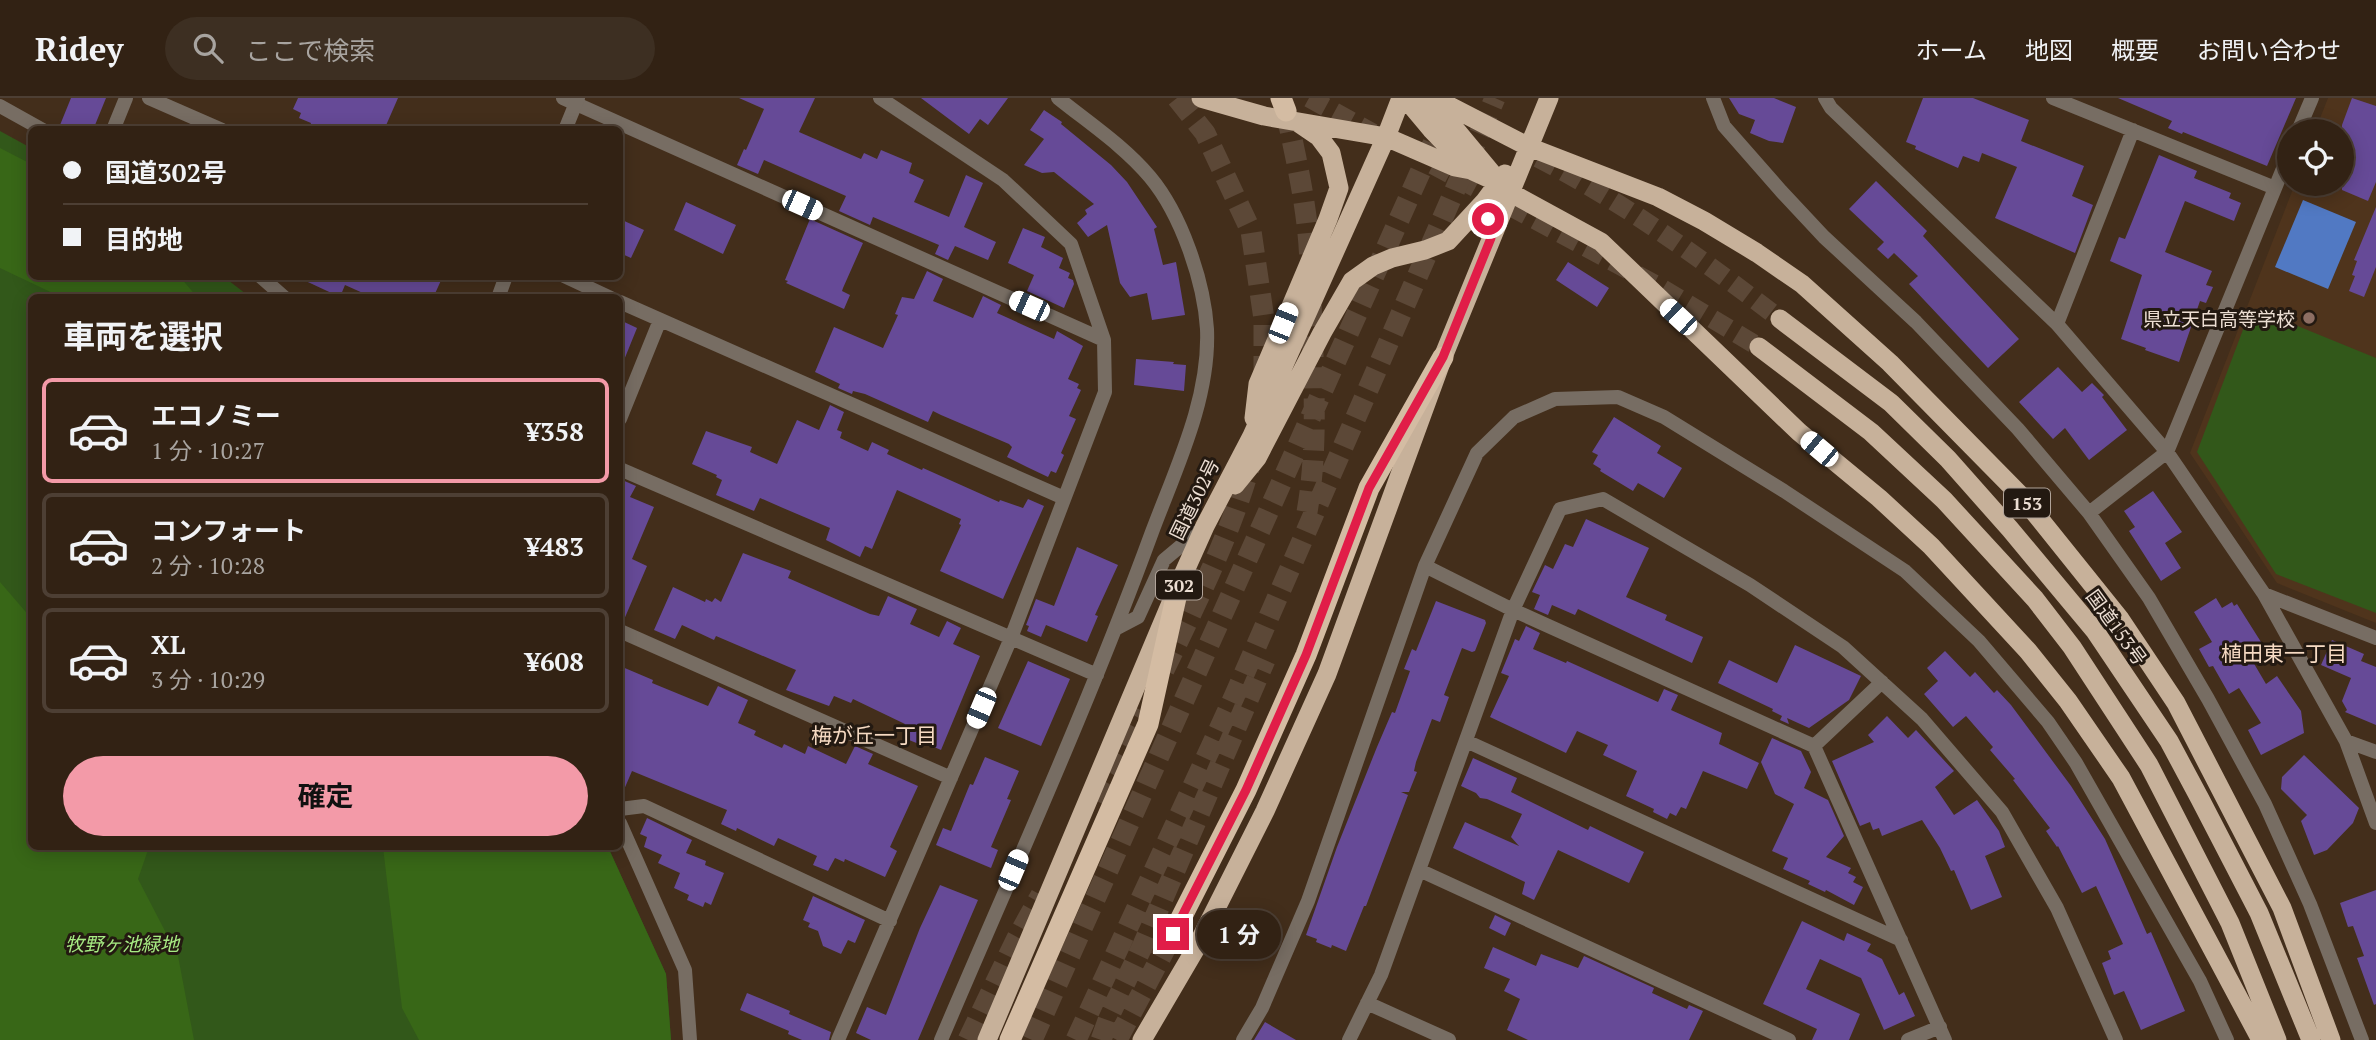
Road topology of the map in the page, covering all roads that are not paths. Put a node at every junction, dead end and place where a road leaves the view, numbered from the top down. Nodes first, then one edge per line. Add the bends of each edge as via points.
1 (126, 98) edge
2 (149, 98) edge
3 (880, 98) edge
4 (1058, 98) edge
5 (1201, 98) edge
6 (1403, 98) edge
7 (1424, 98) edge
8 (1434, 98) edge
9 (1549, 98) edge
10 (1713, 98) edge
11 (1825, 98) edge
12 (2053, 98) edge
13 (2312, 98) edge
14 (572, 100) edge
15 (0, 106) edge
16 (1288, 110) edge
17 (1448, 115) edge
18 (2303, 119) edge
19 (36, 126) edge
20 (115, 126) edge
21 (213, 126) edge
22 (566, 126) edge
23 (2133, 130) junction
24 (1386, 138) junction
25 (1529, 147) junction
26 (1471, 170) junction
27 (2277, 183) edge
28 (1505, 188) junction
29 (2275, 188) junction
30 (1485, 201) junction
31 (1491, 238) junction
32 (265, 280) edge
33 (573, 280) edge
34 (280, 294) edge
35 (602, 294) edge
36 (623, 303) edge
37 (1780, 319) tunnel mouth
38 (660, 320) junction
39 (2057, 324) junction
40 (1104, 340) junction
41 (1759, 346) tunnel mouth
42 (1443, 357) junction
43 (623, 412) edge
44 (1252, 436) junction
45 (2167, 452) junction
46 (623, 469) edge
47 (1064, 498) junction
48 (2089, 513) junction
49 (1208, 520) junction
50 (1425, 566) junction
51 (1179, 584) junction
52 (2264, 594) junction
53 (1513, 610) junction
54 (1116, 628) junction
55 (623, 632) edge
56 (1011, 638) junction
57 (2376, 638) edge
58 (1097, 675) junction
59 (1881, 682) junction
60 (1466, 741) junction
61 (2346, 741) junction
62 (1814, 746) junction
63 (2376, 752) edge
64 (951, 778) junction
65 (623, 808) edge
66 (2376, 823) edge
67 (623, 830) edge
68 (1419, 870) junction
69 (890, 921) junction
70 (1173, 934) tunnel mouth
71 (1901, 940) junction
72 (1367, 1003) junction
73 (1942, 1034) edge
74 (690, 1040) edge
75 (838, 1040) edge
76 (941, 1040) edge
77 (987, 1040) edge
78 (1010, 1040) edge
79 (1142, 1040) edge
80 (1243, 1040) edge
81 (1349, 1040) edge
82 (1449, 1040) edge
83 (1789, 1040) edge
84 (1908, 1040) edge
85 (2116, 1040) edge
86 (2227, 1040) edge
87 (2261, 1040) edge
88 (2277, 1040) edge
89 (2311, 1040) edge
90 (2331, 1040) edge
91 (2362, 1040) edge

1 - 20 street
2 - 21 street
3 - 40 street via 1003,180 1071,244
4 - 54 street via 1126,153 1172,209 1197,273 1207,329 1196,413
5 - 16 highway, 153 via 1264,116
6 - 17 highway, 153
6 - 24 highway, 国道302号 / 302
7 - 17 highway, 153
8 - 17 highway, 153
9 - 25 highway, 302
10 - 48 street via 1724,126 1781,191 1916,322 2018,429
11 - 39 street
12 - 23 street
13 - 18 street
14 - 22 street
14 - 40 street
15 - 19 street
16 - 24 highway, 153
16 - 44 highway, 302 via 1319,136 1331,153 1339,188 1258,384
17 - 24 highway
17 - 25 highway, 153
17 - 26 highway, 153
17 - 28 highway, 153
23 - 29 street
23 - 39 street
24 - 26 highway, 153
24 - 44 highway, 国道302号 / 302
25 - 28 highway, 302
25 - 90 highway, 153 via 1658,197 1802,284 1890,363 2022,497 2120,619 2176,703 2282,908
26 - 28 highway, 153
26 - 30 highway, 153
27 - 29 street
28 - 30 highway, 302
28 - 31 highway, 302
28 - 87 highway, 153 via 1601,242 1799,432 1931,546 2028,651 2121,778
29 - 45 street
30 - 31 highway, 153
30 - 49 highway, 302 via 1448,241 1392,258 1352,281 1257,458
31 - 42 highway, 302
32 - 34 street
33 - 35 street
36 - 38 street
37 - 89 highway, 国道153号 / 153 via 1891,403 1920,431 2010,528 2095,631 2169,741 2200,799 2259,913
38 - 43 street
38 - 47 street
39 - 45 street
40 - 47 street via 1105,392
41 - 88 highway via 1871,432 1944,500 2035,599 2071,647 2149,765 2230,923
42 - 70 highway via 1369,488 1301,668
42 - 79 highway, 302 via 1328,674 1202,936
44 - 49 highway, 国道302号 / 302
45 - 48 street
45 - 52 street
46 - 56 street
47 - 56 street
48 - 91 street via 2148,598 2265,804 2310,904
49 - 51 highway, 国道302号 / 302
49 - 54 street via 1164,560 1138,617
50 - 53 street
50 - 80 street via 1308,901 1262,1008
50 - 86 street via 1477,453 1514,416 1555,399 1618,397 1664,417 1905,571 1979,641 2048,722 2076,763 2200,981
51 - 77 highway, 国道302号 / 302
51 - 78 highway via 1147,724
52 - 57 street
52 - 61 street
53 - 59 street via 1560,509 1602,499 1773,601 1843,647
53 - 60 street
53 - 62 street
54 - 58 street
55 - 64 street
56 - 58 street
56 - 64 street
58 - 76 street
59 - 62 street
59 - 85 street via 1922,719 2002,812 2057,908
60 - 68 street
60 - 71 street
61 - 63 street
61 - 66 street
62 - 71 street
64 - 69 street
65 - 69 street via 644,806
67 - 74 street via 685,970
68 - 72 street
68 - 83 street
69 - 75 street
71 - 73 street
72 - 81 street
72 - 82 street
73 - 84 street

